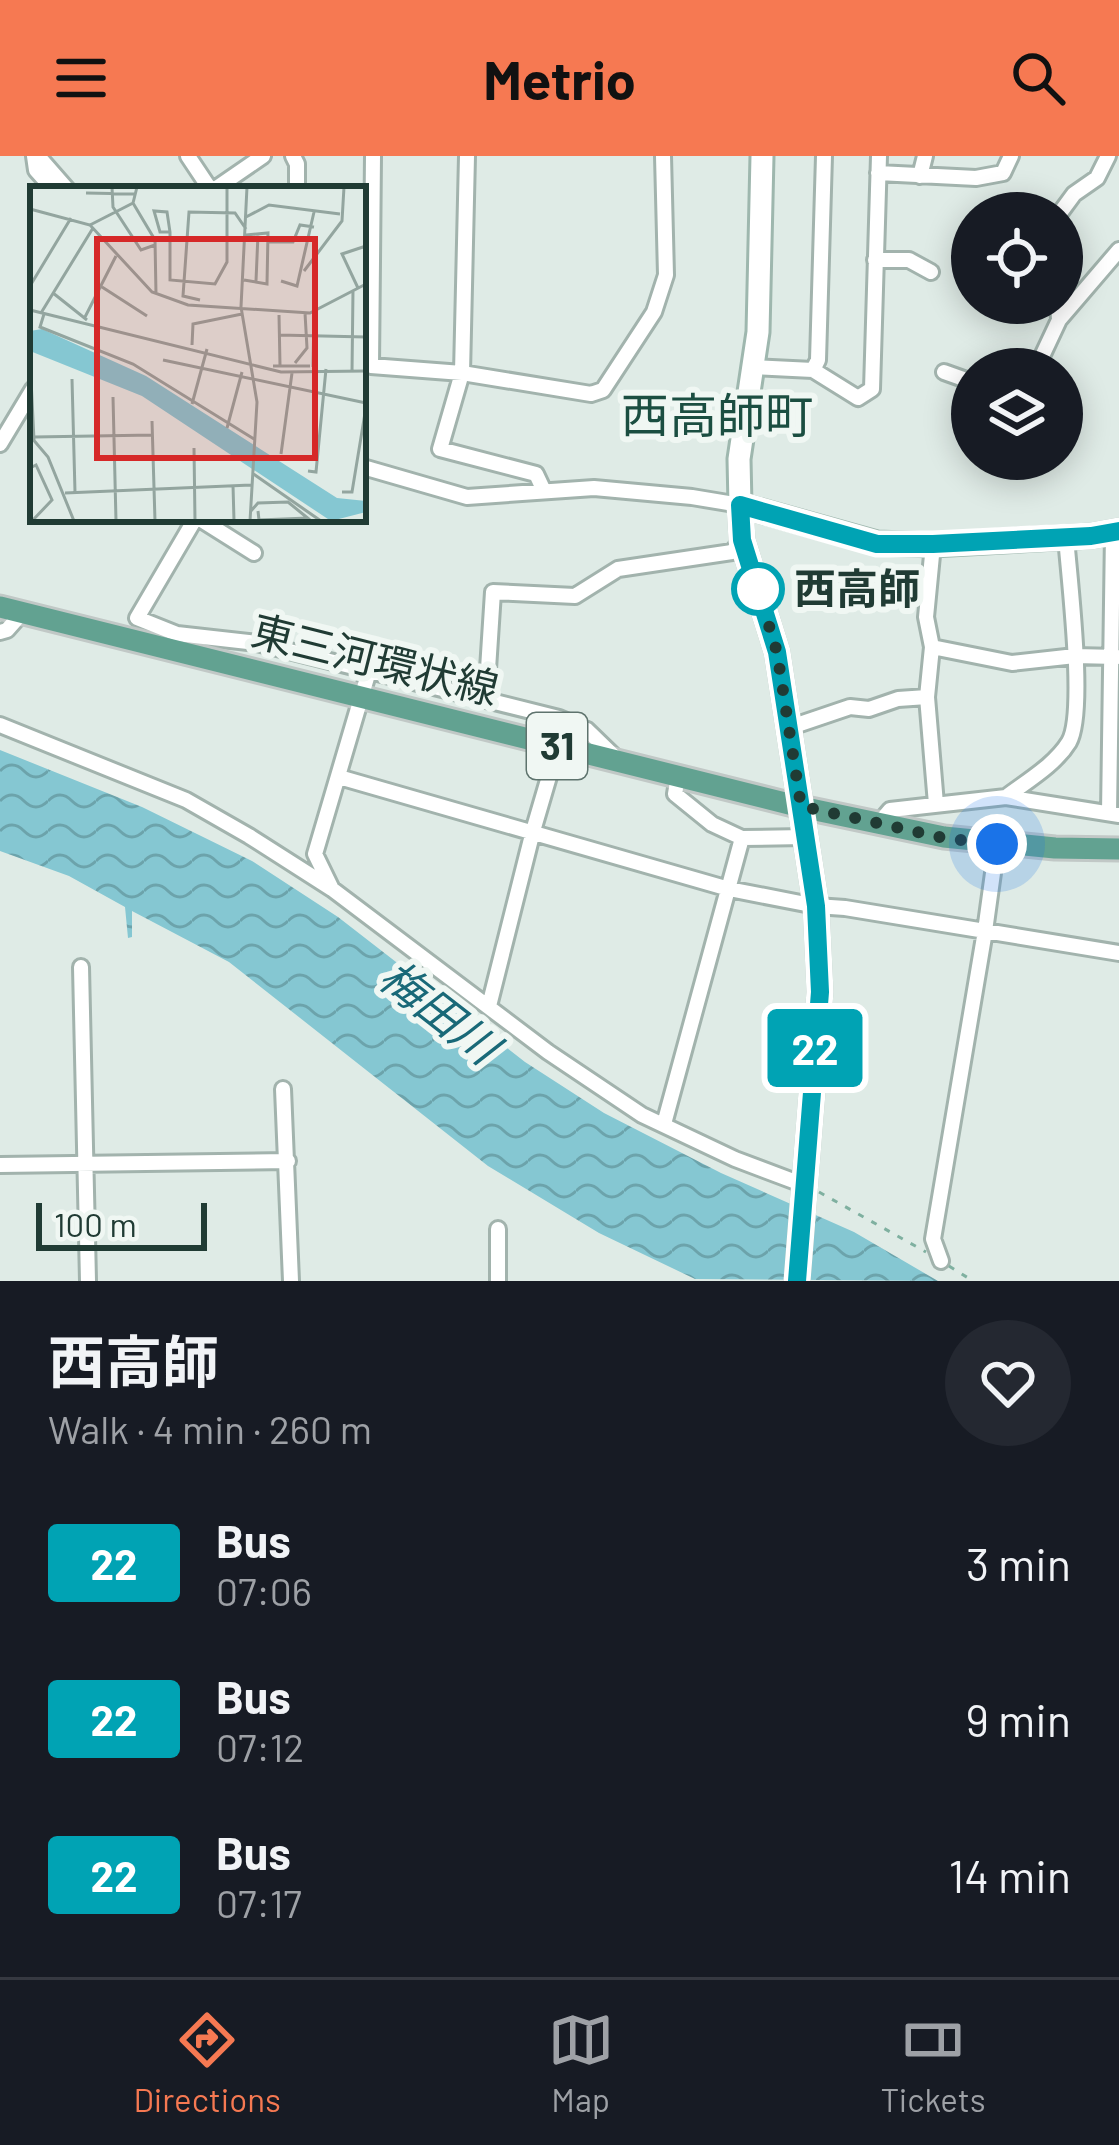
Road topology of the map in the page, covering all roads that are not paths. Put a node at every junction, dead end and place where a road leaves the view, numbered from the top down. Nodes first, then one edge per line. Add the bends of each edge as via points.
1 (36, 156) edge
2 (188, 156) edge
3 (263, 156) edge
4 (293, 156) edge
5 (373, 156) edge
6 (467, 156) edge
7 (663, 156) edge
8 (762, 156) edge
9 (824, 156) edge
10 (879, 156) edge
11 (925, 156) edge
12 (1011, 156) edge
13 (1108, 156) edge
14 (878, 173) junction
15 (920, 176) junction
16 (50, 186) edge
17 (64, 186) edge
18 (211, 186) edge
19 (218, 186) edge
20 (296, 186) edge
21 (1077, 192) edge
22 (1119, 250) edge
23 (875, 260) junction
24 (931, 272) dead end
25 (1083, 286) edge
26 (753, 367) junction
27 (813, 370) junction
28 (944, 372) dead end
29 (462, 373) junction
30 (951, 374) edge
31 (30, 400) edge
32 (0, 444) edge
33 (366, 468) edge
34 (544, 490) junction
35 (740, 505) junction
36 (196, 522) edge
37 (203, 522) edge
38 (1116, 532) edge
39 (1066, 537) junction
40 (742, 540) junction
41 (933, 544) junction
42 (254, 553) dead end
43 (11, 610) edge
44 (0, 632) edge
45 (932, 647) junction
46 (1075, 656) junction
47 (1115, 657) edge
48 (369, 671) junction
49 (361, 696) junction
50 (927, 697) junction
51 (486, 700) junction
52 (562, 720) junction
53 (0, 725) edge
54 (788, 728) junction
55 (558, 746) junction
56 (618, 760) junction
57 (339, 776) junction
58 (678, 776) junction
59 (1006, 797) junction
60 (936, 804) junction
61 (801, 806) junction
62 (1114, 814) edge
63 (879, 823) junction
64 (533, 831) junction
65 (742, 838) junction
66 (805, 838) junction
67 (997, 844) junction
68 (1119, 849) edge
69 (729, 889) junction
70 (332, 890) junction
71 (816, 906) junction
72 (985, 931) junction
73 (1119, 953) edge
74 (81, 967) dead end
75 (486, 1004) junction
76 (283, 1089) dead end
77 (664, 1124) junction
78 (287, 1161) junction
79 (86, 1163) junction
80 (0, 1165) edge
81 (804, 1185) junction
82 (498, 1229) dead end
83 (941, 1261) road end
84 (88, 1281) edge
85 (291, 1281) edge
86 (498, 1281) edge
87 (797, 1281) edge

1 - 16 street via 36,170
1 - 17 street
2 - 18 street
3 - 19 street
4 - 20 street
5 - 29 street via 371,366
6 - 29 street
7 - 29 street via 667,275 603,390
8 - 26 main road
9 - 27 street
10 - 14 street
11 - 15 street
12 - 15 street via 1003,173
13 - 21 street via 1097,178
14 - 15 street
14 - 23 street
22 - 25 street
23 - 24 street via 909,260
23 - 27 street via 872,389 858,398
26 - 27 street
26 - 35 main road
28 - 30 street
29 - 34 street via 440,449 536,474
31 - 32 street
33 - 34 street via 467,497
34 - 35 street
35 - 40 main road
35 - 41 main road via 877,544
36 - 48 street via 136,618 177,634 257,643
37 - 42 street
38 - 39 main road
38 - 47 street
39 - 41 main road
39 - 46 street
40 - 51 street via 732,552 618,569 575,596 493,592
40 - 54 main road via 777,652
41 - 45 street via 926,617
43 - 44 street
43 - 49 main road, 東三河環状線 / 31
45 - 46 street via 1012,663
45 - 50 street
46 - 47 street
46 - 59 street via 1071,739
47 - 62 street
48 - 49 street
48 - 51 street
49 - 55 main road, 東三河環状線 / 31
49 - 57 street
50 - 54 street via 850,707
50 - 60 street
51 - 52 street
52 - 55 street
52 - 56 street via 587,730
53 - 70 street via 186,800
54 - 61 main road
55 - 56 main road, 東三河環状線 / 31
55 - 64 street
56 - 58 main road, 東三河環状線 / 31
57 - 64 street
57 - 70 street via 315,854
58 - 61 main road, 東三河環状線 / 31
58 - 65 street via 675,794
59 - 60 street
59 - 62 street
60 - 63 street via 890,810
61 - 63 main road, 東三河環状線 / 31
61 - 66 main road
63 - 67 main road, 東三河環状線 / 31
64 - 69 street
64 - 75 street
65 - 66 street
65 - 69 street
66 - 71 main road
67 - 68 main road, 東三河環状線 / 31
67 - 72 street
69 - 71 street
69 - 77 street
70 - 75 street
71 - 72 street
71 - 81 main road via 820,992
72 - 73 street
72 - 83 street via 933,1239
74 - 79 street
75 - 77 street
76 - 78 street
77 - 81 street
78 - 79 street
78 - 85 street
79 - 80 street
79 - 84 street
81 - 87 main road
82 - 86 street

